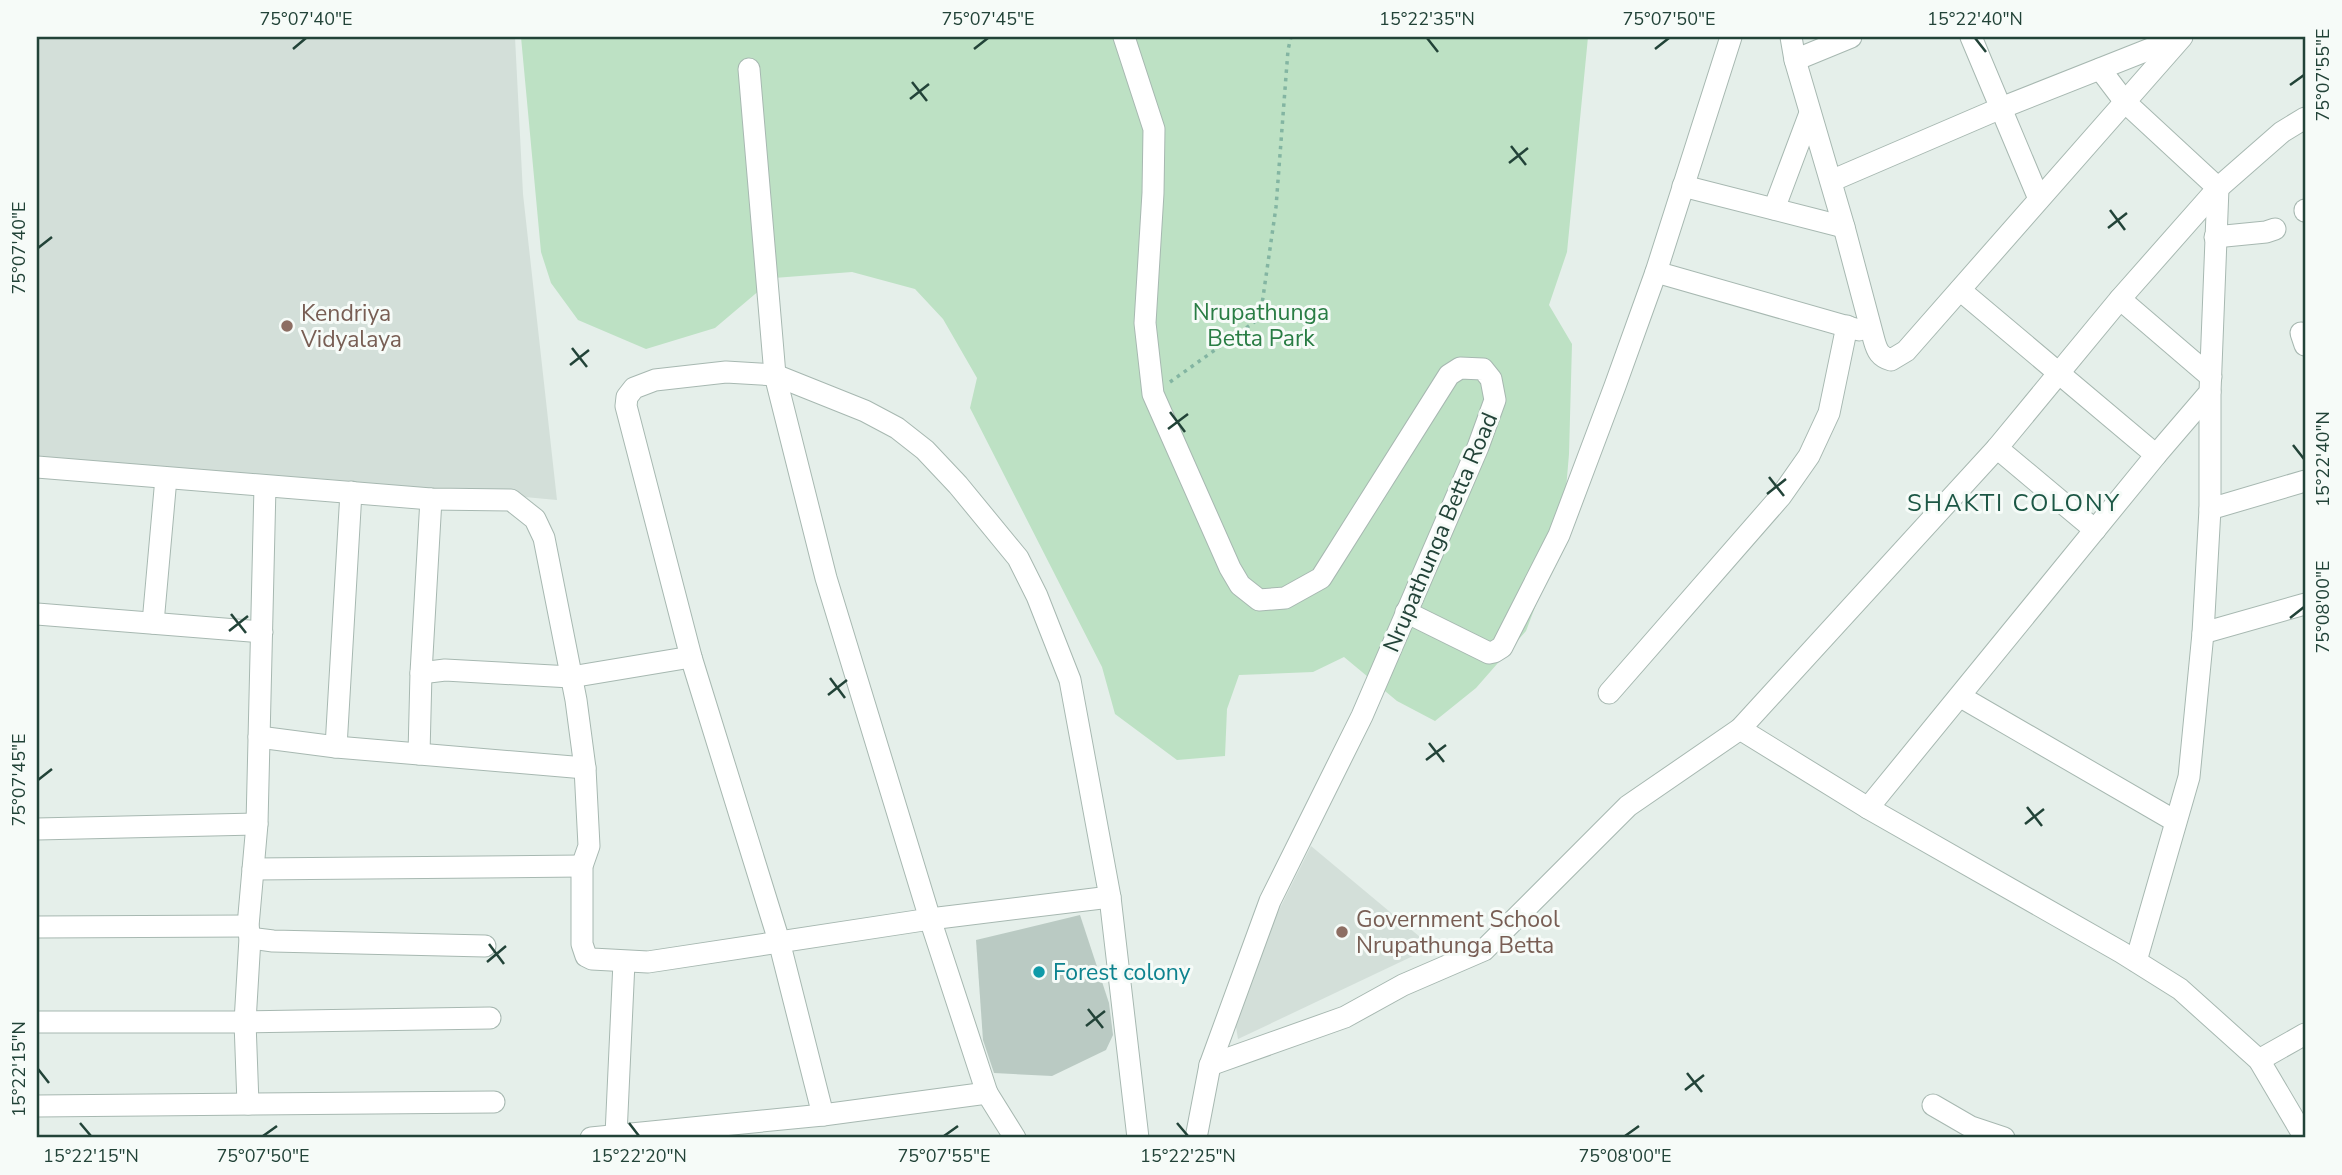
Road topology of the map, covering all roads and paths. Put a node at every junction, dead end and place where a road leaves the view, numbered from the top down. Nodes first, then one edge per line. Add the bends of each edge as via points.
1 (1124, 37) edge
2 (1291, 37) edge
3 (1731, 37) edge
4 (1791, 37) edge
5 (1851, 37) edge
6 (1971, 37) edge
7 (2182, 37) edge
8 (1795, 60) junction
9 (749, 69) dead end
10 (2100, 69) junction
11 (2125, 102) junction
12 (2001, 108) junction
13 (1810, 113) junction
14 (2305, 118) edge
15 (1831, 181) junction
16 (1683, 186) junction
17 (2218, 188) junction
18 (2039, 199) junction
19 (1774, 209) junction
20 (1844, 227) junction
21 (2276, 229) dead end
22 (2215, 237) junction
23 (1656, 272) junction
24 (1959, 290) junction
25 (2120, 299) junction
26 (1847, 326) junction
27 (1872, 334) junction
28 (2059, 374) junction
29 (775, 375) junction
30 (2211, 385) junction
31 (1153, 394) junction
32 (1997, 448) junction
33 (2156, 455) junction
34 (37, 467) edge
35 (166, 478) junction
36 (2305, 481) edge
37 (265, 486) junction
38 (351, 492) junction
39 (431, 499) junction
40 (2210, 509) junction
41 (2095, 530) junction
42 (2305, 604) edge
43 (1406, 612) junction
44 (37, 614) edge
45 (153, 623) junction
46 (262, 632) junction
47 (2203, 633) junction
48 (691, 657) junction
49 (421, 673) junction
50 (571, 677) junction
51 (1609, 693) dead end
52 (1961, 696) junction
53 (1740, 729) junction
54 (259, 737) junction
55 (336, 747) junction
56 (419, 754) junction
57 (585, 768) junction
58 (1868, 808) junction
59 (2175, 821) junction
60 (257, 824) junction
61 (37, 829) edge
62 (582, 866) junction
63 (253, 869) junction
64 (1110, 897) junction
65 (930, 919) junction
66 (37, 927) edge
67 (249, 932) junction
68 (779, 941) junction
69 (485, 946) dead end
70 (2136, 961) junction
71 (624, 962) junction
72 (490, 1018) dead end
73 (37, 1022) edge
74 (245, 1022) junction
75 (2305, 1034) edge
76 (2259, 1060) junction
77 (1210, 1065) junction
78 (987, 1093) junction
79 (494, 1102) dead end
80 (248, 1104) junction
81 (37, 1105) edge
82 (1933, 1105) dead end
83 (823, 1115) junction
84 (616, 1135) junction
85 (591, 1138) edge
86 (1015, 1138) edge
87 (1138, 1138) edge
88 (1196, 1138) edge
89 (2004, 1138) edge
90 (2305, 1138) edge

1 - 31 street, Nrupathunga Betta Road via 1154,129 1145,323
2 - 31 path via 1276,207 1260,318
3 - 16 street
4 - 8 street
5 - 8 street
6 - 12 street
7 - 10 street
7 - 11 street
8 - 13 street
9 - 29 street
10 - 11 street
10 - 12 street
11 - 17 street
11 - 18 street
12 - 15 street
12 - 18 street
13 - 15 street
13 - 19 street
14 - 17 street via 2282,132
15 - 20 street
16 - 19 street
16 - 23 street
17 - 22 street
17 - 25 street
18 - 24 street
19 - 20 street
20 - 27 street
21 - 22 street
22 - 30 street
23 - 26 street
23 - 43 street via 1559,535 1502,647 1489,653
24 - 27 street via 1896,359 1883,358
24 - 28 street
25 - 28 street
25 - 30 street
26 - 27 street
26 - 51 street via 1829,413 1809,456 1782,496
28 - 32 street
28 - 33 street
29 - 48 street via 726,372 655,380 634,388 628,397 626,405
29 - 64 street via 897,428 958,485 1018,558 1070,680
29 - 65 street via 826,578
30 - 33 street
30 - 40 street
31 - 43 street, Nrupathunga Betta Road via 1230,568 1240,585 1259,600 1285,598 1321,578 1448,375 1460,368 1483,369 1491,379 1495,400 1464,485
32 - 41 street
32 - 53 street
33 - 41 street
34 - 35 street
35 - 37 street
35 - 45 street
36 - 40 street
37 - 38 street
37 - 46 street
38 - 39 street
38 - 55 street
39 - 49 street
39 - 50 street via 511,500 535,519 544,538
40 - 47 street
41 - 52 street
42 - 47 street
43 - 77 street, Nrupathunga Betta Road via 1362,716 1270,901
44 - 45 street
45 - 46 street
46 - 54 street
47 - 59 street via 2189,777
48 - 50 street
48 - 68 street
49 - 50 street via 445,670
49 - 56 street
50 - 57 street
52 - 58 street
52 - 59 street
53 - 58 street
53 - 77 street via 1628,806 1484,950 1402,985 1345,1017
54 - 55 street
54 - 60 street
55 - 56 street
56 - 57 street
57 - 62 street via 589,846
58 - 70 street
59 - 70 street
60 - 61 street
60 - 63 street
62 - 63 street
62 - 71 street via 583,950 592,959
63 - 67 street
64 - 65 street
64 - 87 street
65 - 68 street
65 - 78 street
66 - 67 street
67 - 69 street via 273,941
67 - 74 street
68 - 71 street
68 - 83 street
70 - 76 street via 2180,989
71 - 84 street
72 - 74 street
73 - 74 street
74 - 80 street
75 - 76 street
76 - 90 street
77 - 88 street, Nrupathunga Betta Road
78 - 83 street
78 - 86 street
79 - 80 street
80 - 81 street
82 - 89 street
83 - 84 street
84 - 85 street

